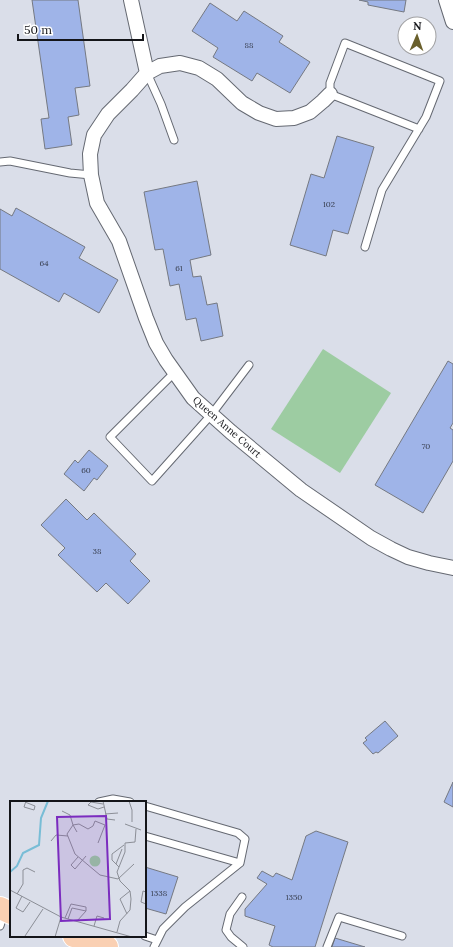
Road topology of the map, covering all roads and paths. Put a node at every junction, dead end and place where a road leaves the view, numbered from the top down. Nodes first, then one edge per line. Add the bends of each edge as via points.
1 (131, 0) edge
2 (446, 0) edge
3 (453, 22) edge
4 (147, 73) junction
5 (330, 94) junction
6 (419, 129) junction
7 (174, 140) dead end
8 (0, 162) edge
9 (91, 175) junction
10 (365, 247) dead end
11 (249, 365) dead end
12 (174, 372) junction
13 (211, 414) junction
14 (453, 568) edge
15 (104, 801) edge
16 (124, 801) edge
17 (146, 806) edge
18 (146, 836) edge
19 (240, 863) junction
20 (242, 897) dead end
21 (146, 936) edge
22 (402, 936) dead end
23 (77, 937) edge
24 (157, 940) junction
25 (108, 947) edge
26 (154, 947) edge
27 (243, 947) edge
28 (327, 947) edge

1 - 4 street
2 - 3 street
4 - 5 street, Queen Anne Court via 160,66 180,63 200,68 242,103 276,119 294,118 310,112
4 - 7 lane
4 - 9 street, Queen Anne Court via 108,114 94,135 90,154
5 - 6 lane
5 - 6 lane via 330,83 345,43 440,81
6 - 10 lane via 382,190
8 - 9 lane via 10,161
9 - 12 street, Queen Anne Court via 97,203 119,241 156,343
11 - 13 lane
12 - 13 street, Queen Anne Court via 193,398
12 - 13 lane via 110,437 152,481
13 - 14 street, Queen Anne Court via 301,490 371,538 408,557
15 - 16 lane
17 - 19 lane via 238,833 246,839
18 - 19 lane
19 - 24 lane via 185,906 163,929
20 - 27 lane via 230,914 226,930 230,937
21 - 24 lane
22 - 28 lane via 339,917
23 - 25 main road
24 - 26 lane

